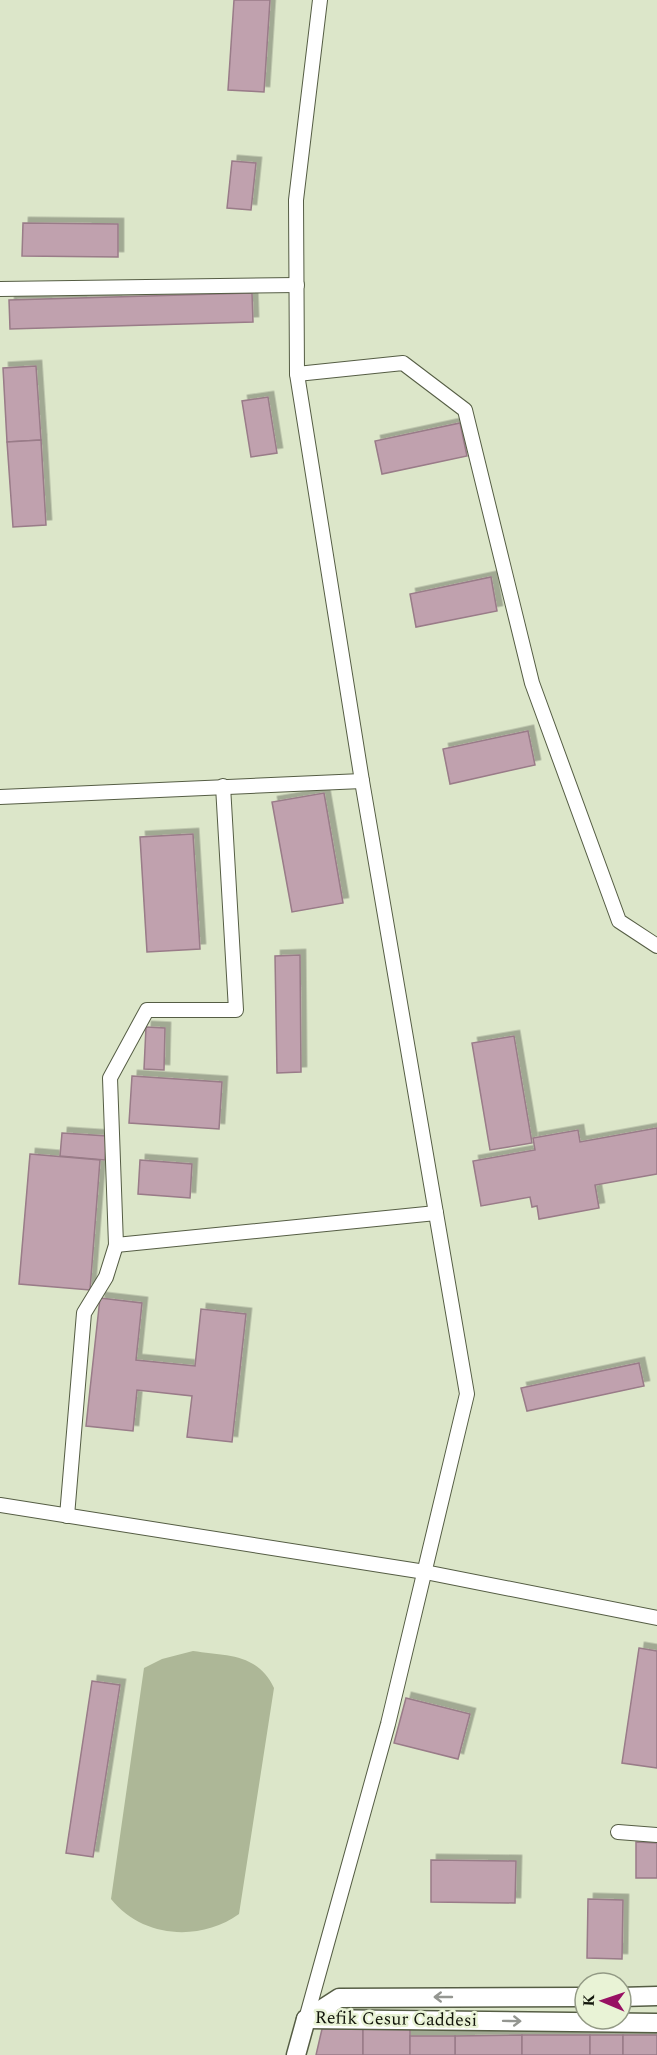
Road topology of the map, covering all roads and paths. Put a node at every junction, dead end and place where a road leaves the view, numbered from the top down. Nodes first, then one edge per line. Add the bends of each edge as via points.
1 (320, 0) edge
2 (297, 285) junction
3 (0, 288) edge
4 (297, 374) junction
5 (362, 781) junction
6 (223, 786) junction
7 (0, 797) edge
8 (657, 946) edge
9 (436, 1213) junction
10 (116, 1245) junction
11 (0, 1505) edge
12 (67, 1515) junction
13 (425, 1572) junction
14 (657, 1618) edge
15 (618, 1832) dead end
16 (657, 1835) edge
17 (633, 1996) edge
18 (657, 1996) edge
19 (573, 1997) edge
20 (306, 2019) junction
21 (657, 2023) edge
22 (296, 2055) edge

1 - 2 street via 296,200
2 - 3 street
2 - 4 street
4 - 5 street
4 - 8 street via 403,363 465,410 532,683 619,921
5 - 6 street
5 - 9 street
6 - 7 street
6 - 10 street via 236,1010 147,1010 110,1078
9 - 10 street
9 - 13 street via 467,1394
10 - 12 street via 106,1277 84,1313
11 - 12 street
12 - 13 street
13 - 14 street
13 - 20 street via 388,1724
15 - 16 street
17 - 18 street
19 -> 20 street, Refik Cesur Caddesi via 339,1998
20 -> 21 street, Refik Cesur Caddesi
20 - 22 street

